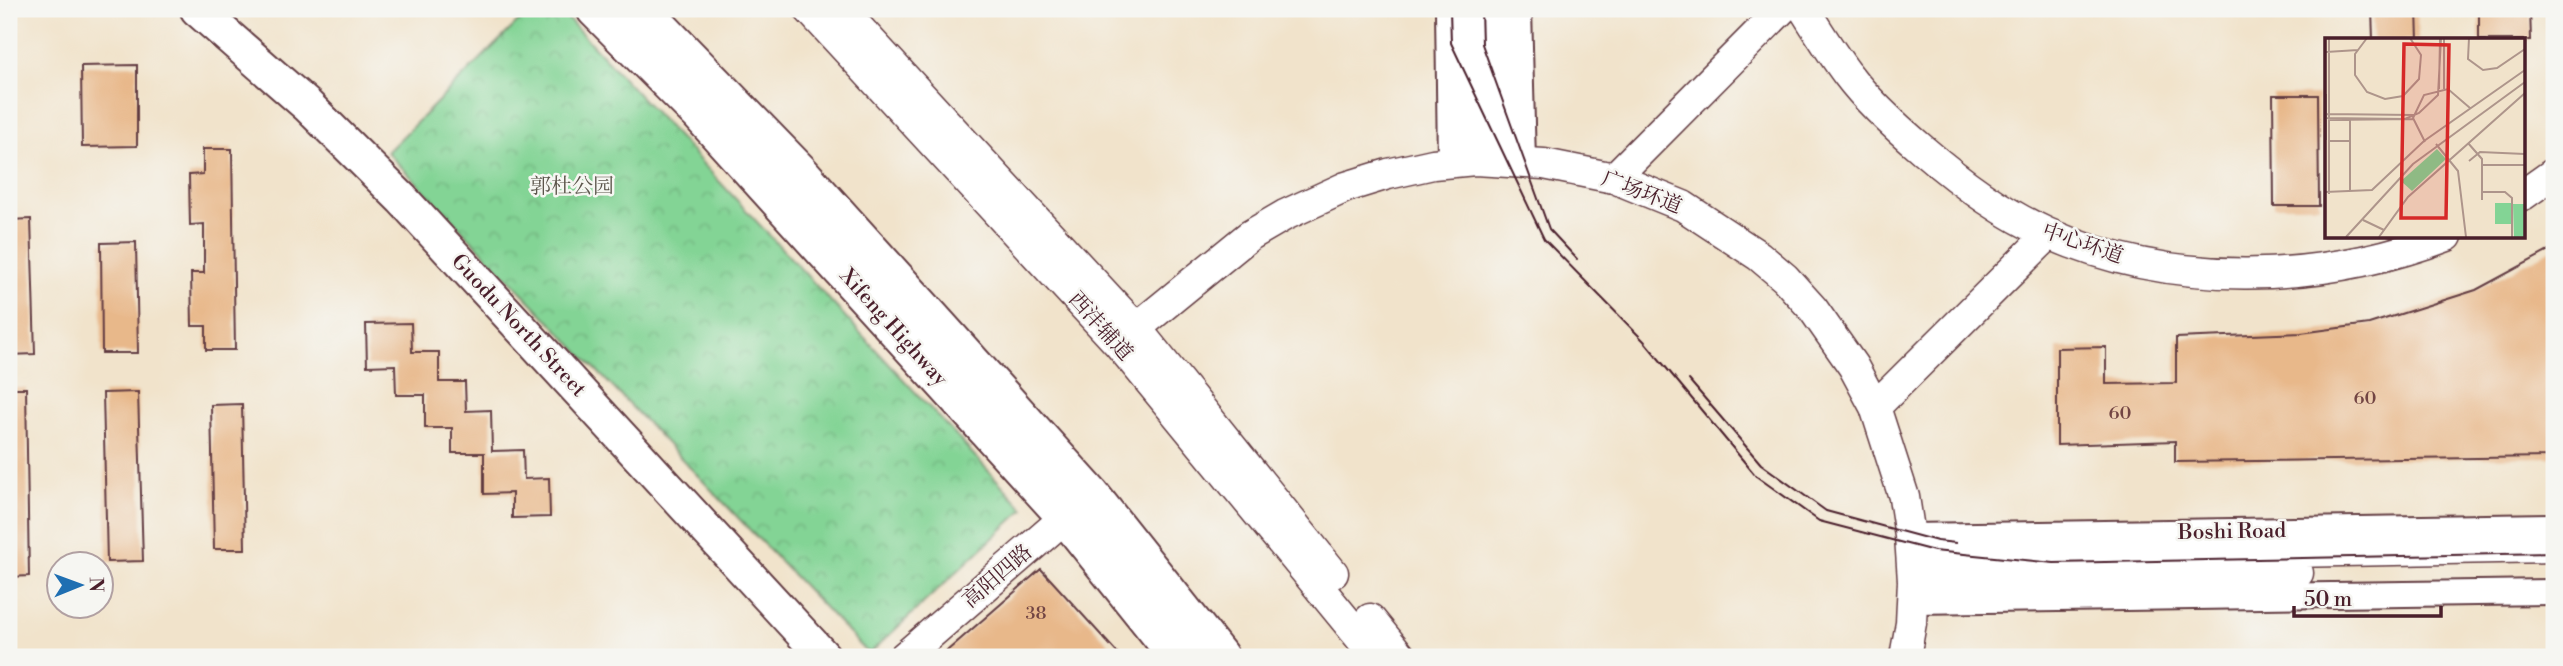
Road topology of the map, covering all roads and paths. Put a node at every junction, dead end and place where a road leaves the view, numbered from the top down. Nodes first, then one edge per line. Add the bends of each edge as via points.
1 (174, 9) edge
2 (197, 9) edge
3 (596, 9) edge
4 (641, 9) edge
5 (809, 9) edge
6 (841, 9) edge
7 (1448, 9) edge
8 (1473, 9) edge
9 (1493, 9) edge
10 (1519, 9) edge
11 (1782, 9) edge
12 (1804, 9) edge
13 (1486, 161) junction
14 (2554, 173) edge
15 (1614, 178) junction
16 (2524, 194) edge
17 (2049, 234) junction
18 (2441, 238) edge
19 (1126, 335) junction
20 (1875, 407) junction
21 (1078, 506) junction
22 (2554, 526) edge
23 (2554, 547) edge
24 (2554, 567) edge
25 (1912, 569) junction
26 (2554, 592) edge
27 (797, 657) edge
28 (824, 657) edge
29 (904, 657) edge
30 (1179, 657) edge
31 (1219, 657) edge
32 (1376, 657) edge
33 (1401, 657) edge
34 (1905, 657) edge

1 - 27 main road, Guodu North Street via 318,139 389,212
2 - 28 main road, Guodu North Street via 308,106 402,199
3 - 21 highway, Xifeng Highway
4 - 21 highway, Xifeng Highway via 798,171
5 - 19 street, 西沣辅道
6 - 19 street, 西沣辅道
7 - 13 street
8 - 13 street
9 - 13 street
10 - 13 street
11 - 15 street
12 - 17 street, 中心环道 via 1849,77 1894,125 1983,197
13 - 15 street, 广场环道
13 - 19 street, 广场环道 via 1388,174 1285,215 1249,236
14 - 16 street
15 - 20 street, 广场环道 via 1683,206 1728,233 1785,278 1834,338
17 - 18 street, 中心环道 via 2104,253 2202,273 2308,271 2358,263
17 - 20 street
19 - 32 street, 西沣辅道
19 - 33 street, 西沣辅道
20 - 25 street, 广场环道 via 1904,497
21 - 29 street, 高阳四路
21 - 30 highway, Xifeng Highway
21 - 31 highway, Xifeng Highway
22 - 25 street, Boshi Road
23 - 25 street, Boshi Road
24 - 25 street, Boshi Road
25 - 26 street
25 - 34 street, 广场环道

